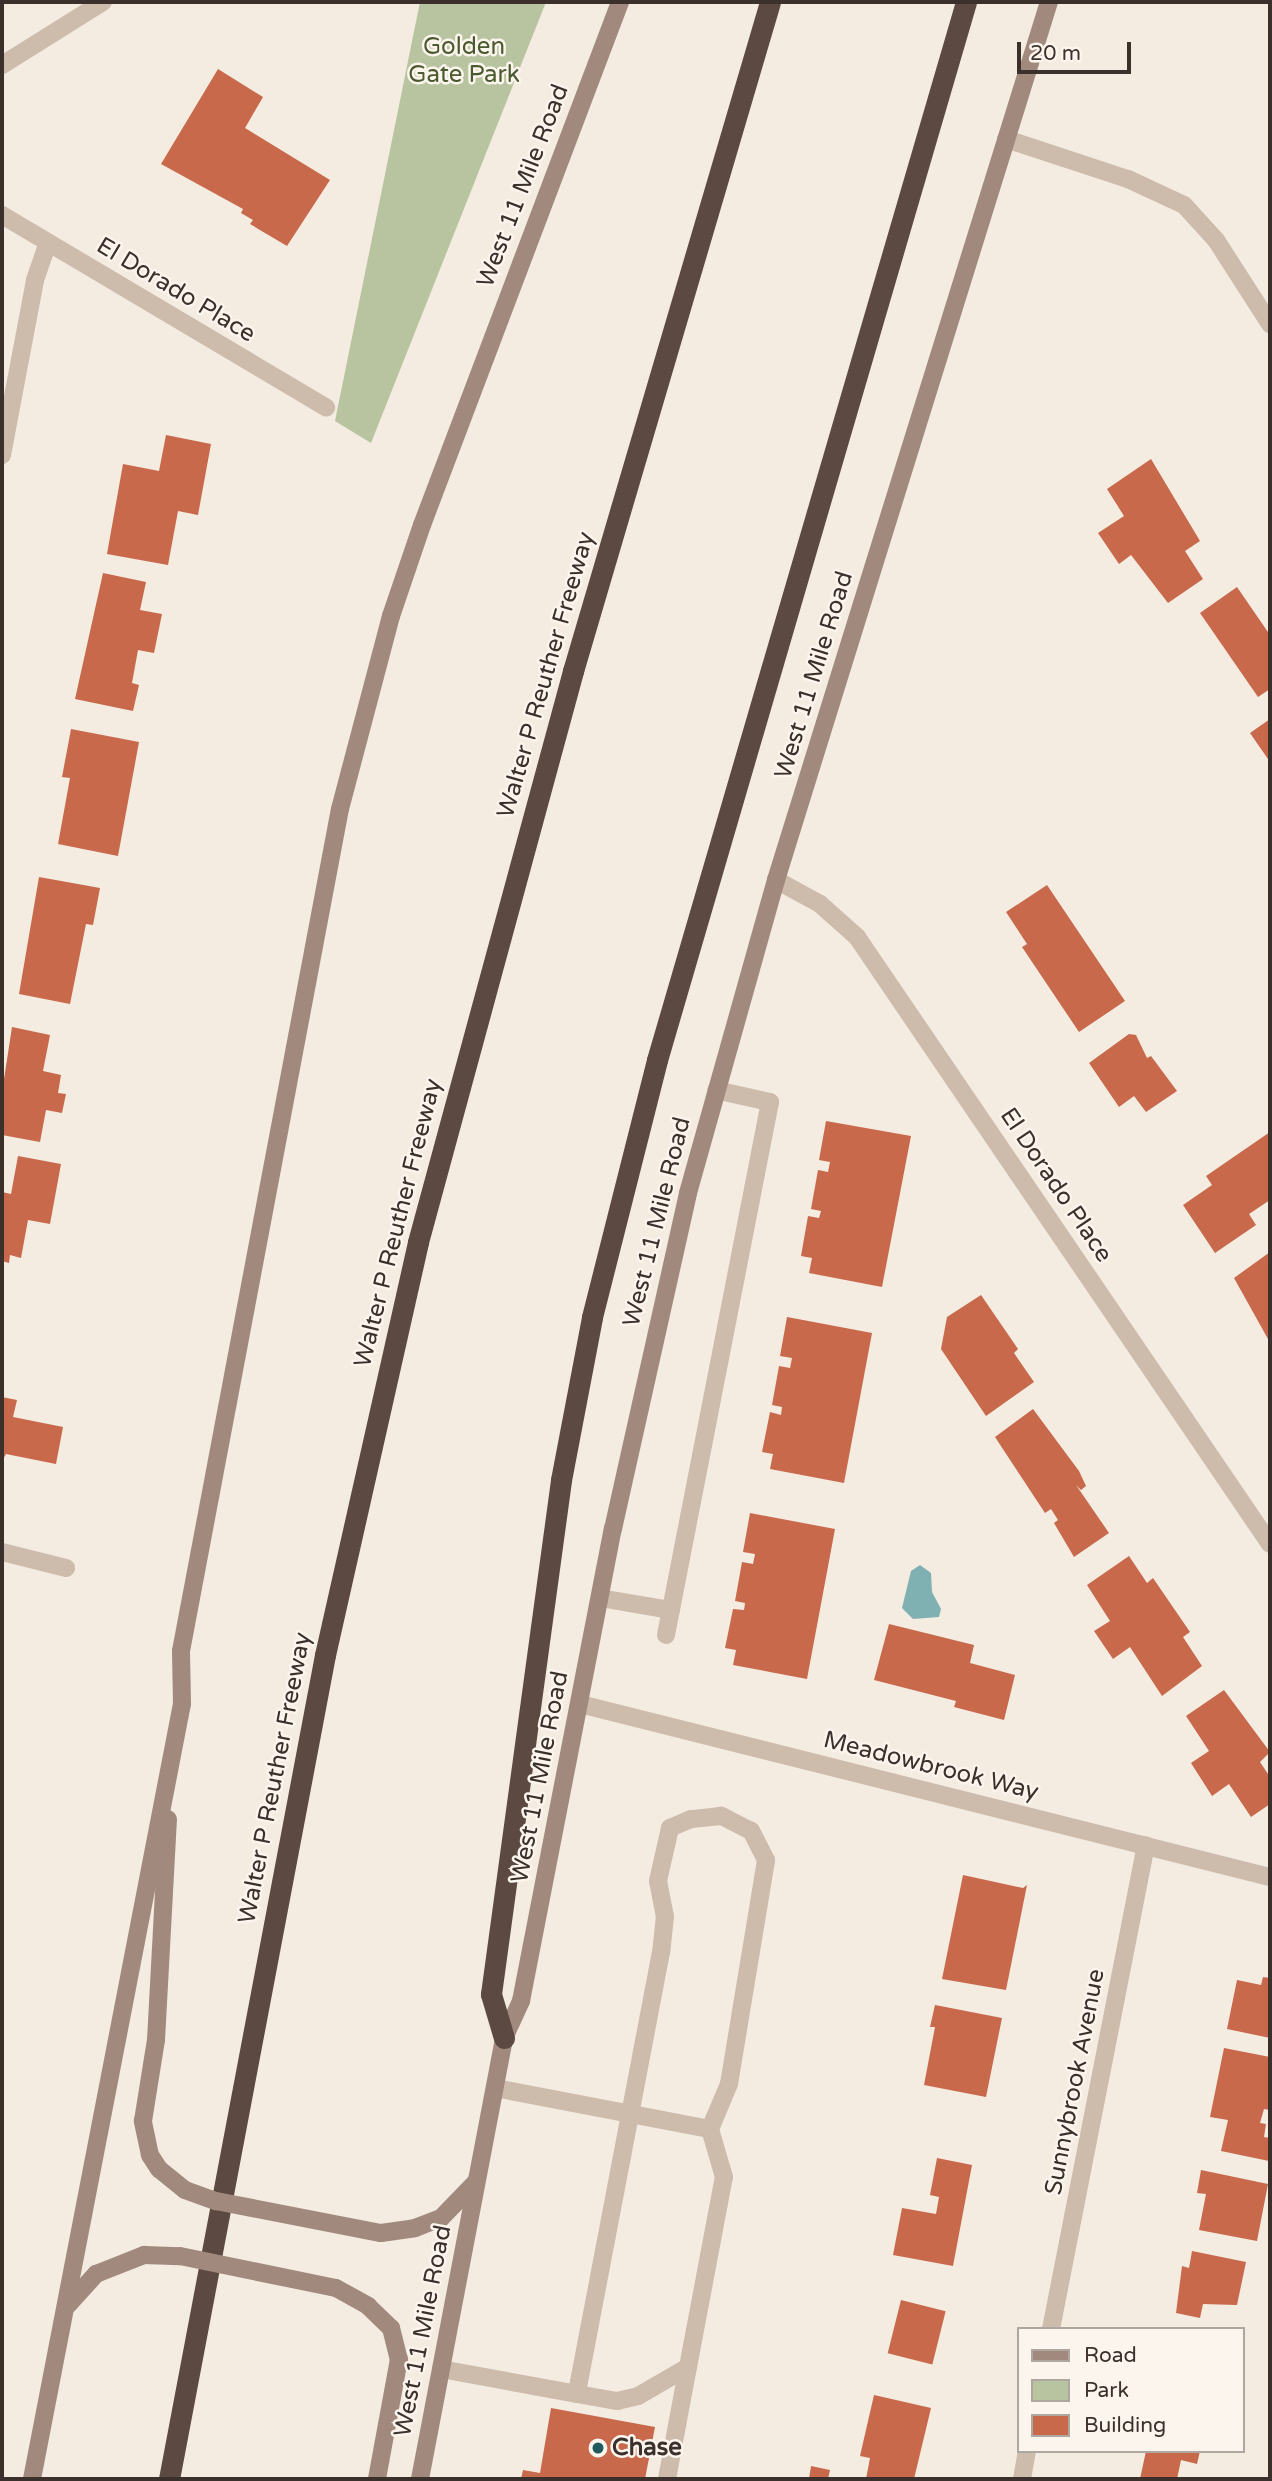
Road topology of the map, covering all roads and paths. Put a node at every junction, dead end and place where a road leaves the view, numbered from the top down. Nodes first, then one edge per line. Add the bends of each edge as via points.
1 (103, 2) edge
2 (620, 2) edge
3 (770, 2) edge
4 (965, 2) edge
5 (1049, 2) edge
6 (2, 65) edge
7 (1006, 139) junction
8 (2, 215) edge
9 (48, 243) junction
10 (1270, 324) edge
11 (326, 407) dead end
12 (2, 455) edge
13 (776, 880) junction
14 (716, 1090) junction
15 (1270, 1544) edge
16 (2, 1552) edge
17 (66, 1568) dead end
18 (600, 1598) junction
19 (671, 1610) junction
20 (666, 1636) dead end
21 (580, 1704) junction
22 (172, 1753) junction
23 (1146, 1845) junction
24 (1270, 1877) edge
25 (504, 2038) junction
26 (495, 2088) junction
27 (631, 2114) junction
28 (710, 2129) junction
29 (477, 2180) junction
30 (63, 2314) junction
31 (1051, 2327) edge
32 (688, 2367) junction
33 (441, 2369) junction
34 (577, 2394) junction
35 (1027, 2453) edge
36 (32, 2479) edge
37 (169, 2479) edge
38 (377, 2479) edge
39 (420, 2479) edge
40 (667, 2479) edge
41 (1022, 2479) edge

1 - 6 street
2 - 22 main road, West 11 Mile Road via 422,525 365,711 296,1037 181,1651 182,1704
3 - 37 highway, Walter P Reuther Freeway via 566,698 418,1242 325,1655
4 - 25 highway via 657,1060 592,1317 561,1480 491,1994
5 - 7 main road, West 11 Mile Road
7 - 10 street via 1128,179 1184,205 1216,240
7 - 13 main road, West 11 Mile Road
8 - 9 street, El Dorado Place
9 - 11 street, El Dorado Place
9 - 12 street via 35,280
13 - 14 main road, West 11 Mile Road
13 - 15 street, El Dorado Place via 820,904 857,937
14 - 18 main road, West 11 Mile Road via 648,1361
14 - 19 street via 770,1102
16 - 17 street
18 - 19 street
18 - 21 main road, West 11 Mile Road
19 - 20 street
21 - 23 street, Meadowbrook Way
21 - 25 main road, West 11 Mile Road via 521,2001
22 - 29 main road, bridge via 156,2040 143,2121 150,2155 159,2169 185,2190 216,2201 381,2233 408,2230 441,2218
22 - 30 main road, West 11 Mile Road
23 - 24 street, Meadowbrook Way
23 - 31 street, Sunnybrook Avenue
25 - 26 main road, West 11 Mile Road
26 - 27 street
26 - 29 main road, West 11 Mile Road
27 - 28 street
27 - 28 street via 661,1952 665,1916 658,1881 670,1828 691,1819 721,1816 751,1831 766,1860 729,2084
27 - 34 street
28 - 32 street via 724,2177
29 - 33 main road, West 11 Mile Road
30 - 36 main road, West 11 Mile Road
30 - 38 main road, bridge via 96,2274 144,2255 180,2256 336,2288 368,2305 391,2328 399,2359
32 - 34 street via 638,2396 617,2401
32 - 40 street
33 - 34 street
33 - 39 main road, West 11 Mile Road
35 - 41 street

